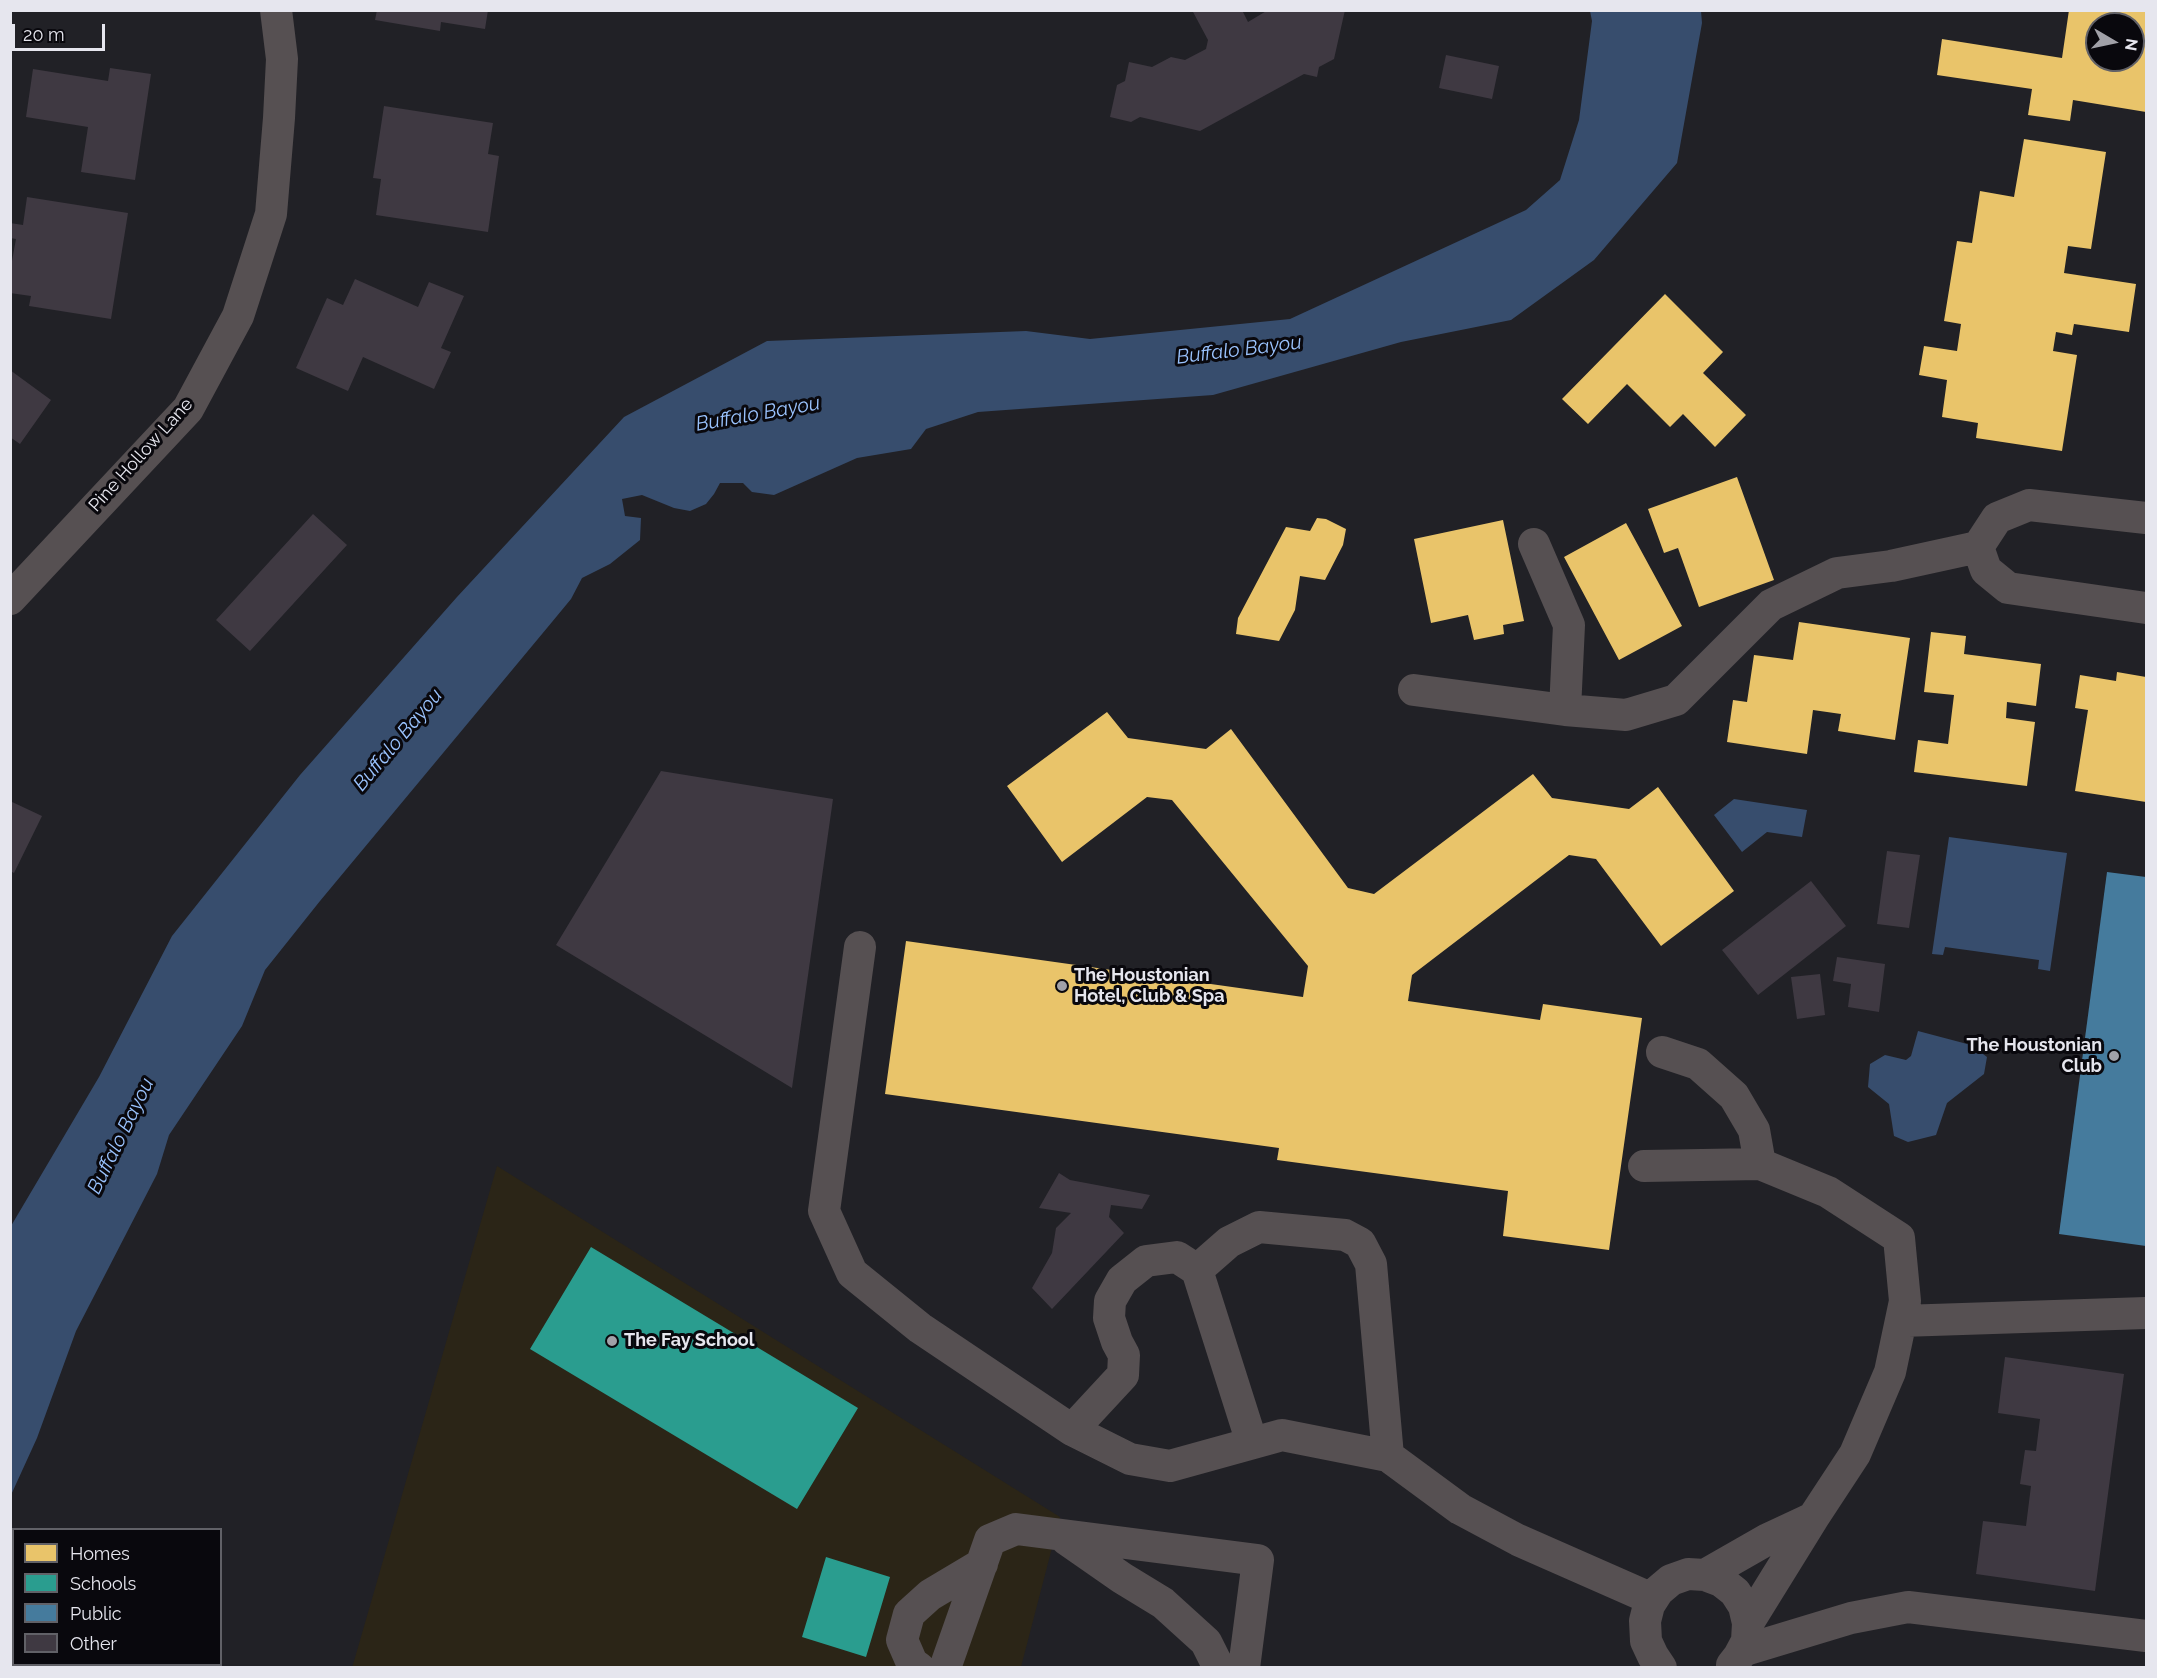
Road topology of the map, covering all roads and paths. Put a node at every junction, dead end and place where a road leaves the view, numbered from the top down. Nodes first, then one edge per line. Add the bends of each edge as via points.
1 (276, 10) edge
2 (2146, 518) edge
3 (1534, 544) dead end
4 (1978, 547) junction
5 (10, 599) edge
6 (2146, 608) edge
7 (1414, 690) dead end
8 (1565, 710) junction
9 (860, 947) dead end
10 (1662, 1052) dead end
11 (1760, 1164) junction
12 (1644, 1166) dead end
13 (1197, 1269) junction
14 (2146, 1313) edge
15 (1901, 1321) junction
16 (1072, 1430) junction
17 (1252, 1443) junction
18 (1388, 1456) junction
19 (1813, 1518) junction
20 (1064, 1537) junction
21 (982, 1564) junction
22 (1705, 1575) junction
23 (1652, 1599) junction
24 (2146, 1636) edge
25 (1737, 1655) edge
26 (919, 1668) edge
27 (945, 1668) edge
28 (1219, 1668) edge
29 (1244, 1668) edge
30 (1661, 1668) edge

1 - 5 street, Pine Hollow Lane via 282,59 271,214 238,316 188,409
2 - 4 street via 2029,505 1997,519
3 - 8 street via 1569,626
4 - 6 street via 1986,570 2008,588
4 - 8 street via 1837,573 1771,605 1676,700 1626,715
7 - 8 street
9 - 16 street via 824,1211 852,1273 920,1328
10 - 11 street via 1698,1064 1734,1096 1754,1130
11 - 12 street
11 - 15 street via 1828,1192 1899,1238 1905,1301
13 - 16 street via 1177,1257 1146,1261 1122,1280 1110,1301 1109,1318 1124,1355 1123,1375
13 - 17 street
13 - 18 street via 1229,1242 1259,1227 1345,1235 1360,1243 1371,1264
14 - 15 street
15 - 19 street via 1890,1372 1856,1454
16 - 17 street via 1130,1459 1170,1466
17 - 18 street via 1282,1436
18 - 23 street via 1460,1509 1518,1540
19 - 22 street
19 - 25 street
20 - 21 street via 1016,1529 990,1540
20 - 28 street via 1163,1603 1206,1642
20 - 29 street via 1258,1560
21 - 26 street via 930,1595 909,1614 902,1640 912,1663
21 - 27 street
22 - 23 street via 1688,1574 1671,1580
22 - 25 street via 1735,1592 1744,1606
23 - 30 street via 1645,1621 1646,1641
24 - 25 street via 1908,1606 1851,1618

